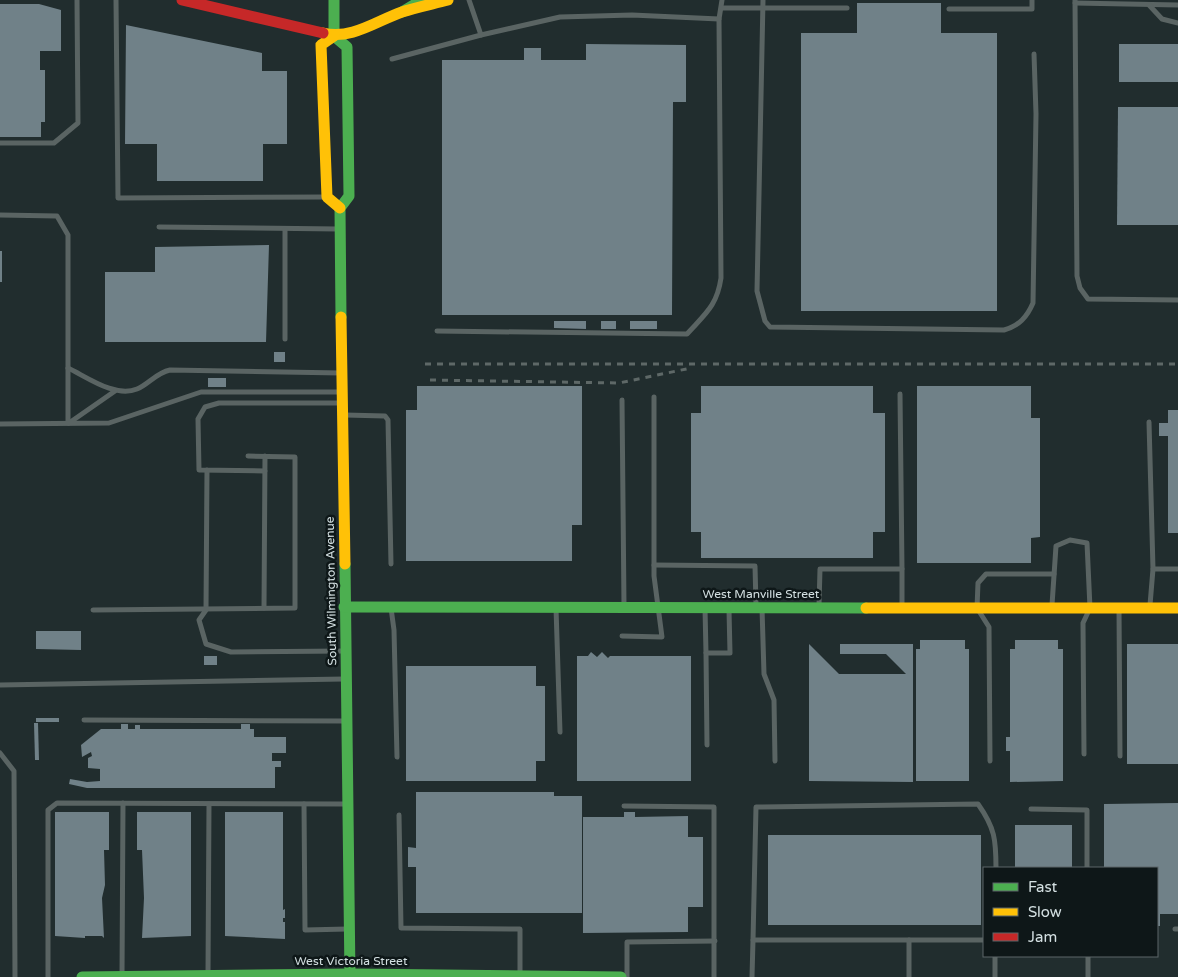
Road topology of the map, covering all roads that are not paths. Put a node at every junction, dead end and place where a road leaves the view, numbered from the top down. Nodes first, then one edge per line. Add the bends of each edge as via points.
1 (77, 0) edge
2 (116, 0) edge
3 (182, 0) edge
4 (334, 0) edge
5 (422, 0) edge
6 (448, 0) edge
7 (469, 0) edge
8 (722, 0) edge
9 (762, 0) edge
10 (1032, 0) edge
11 (1075, 2) edge
12 (1149, 4) junction
13 (1178, 5) edge
14 (722, 8) junction
15 (762, 8) junction
16 (846, 8) dead end
17 (950, 9) dead end
18 (402, 12) junction
19 (719, 19) junction
20 (1178, 23) edge
21 (481, 35) junction
22 (334, 36) junction
23 (1034, 54) dead end
24 (392, 59) dead end
25 (0, 143) edge
26 (327, 197) junction
27 (340, 208) junction
28 (0, 215) edge
29 (159, 227) dead end
30 (340, 229) junction
31 (285, 230) junction
32 (1178, 300) edge
33 (437, 331) dead end
34 (285, 338) dead end
35 (68, 368) junction
36 (342, 373) junction
37 (115, 391) junction
38 (900, 394) dead end
39 (654, 397) dead end
40 (622, 400) dead end
41 (342, 403) junction
42 (1149, 422) dead end
43 (0, 424) edge
44 (68, 424) junction
45 (248, 456) dead end
46 (265, 456) junction
47 (207, 470) junction
48 (265, 471) junction
49 (391, 564) dead end
50 (654, 565) junction
51 (902, 569) junction
52 (1153, 569) junction
53 (1178, 569) edge
54 (1054, 574) junction
55 (344, 607) junction
56 (658, 607) junction
57 (264, 608) junction
58 (391, 608) junction
59 (556, 608) junction
60 (624, 608) junction
61 (705, 608) junction
62 (729, 608) junction
63 (759, 608) junction
64 (819, 608) junction
65 (902, 608) junction
66 (977, 608) junction
67 (1052, 608) junction
68 (1090, 608) junction
69 (1119, 608) junction
70 (1150, 608) junction
71 (1178, 608) edge
72 (93, 610) dead end
73 (206, 610) junction
74 (622, 636) dead end
75 (345, 651) junction
76 (706, 653) junction
77 (346, 680) junction
78 (0, 685) edge
79 (84, 720) dead end
80 (346, 721) junction
81 (560, 732) dead end
82 (707, 745) dead end
83 (0, 753) edge
84 (1084, 754) dead end
85 (1120, 756) dead end
86 (397, 757) dead end
87 (775, 761) dead end
88 (990, 761) dead end
89 (123, 803) junction
90 (209, 804) junction
91 (304, 804) junction
92 (348, 804) junction
93 (624, 806) dead end
94 (1031, 809) dead end
95 (399, 815) dead end
96 (996, 867) edge
97 (1087, 867) edge
98 (351, 929) junction
99 (753, 940) junction
100 (909, 940) junction
101 (983, 940) edge
102 (715, 941) junction
103 (996, 957) edge
104 (1088, 957) edge
105 (208, 976) junction
106 (352, 976) edge
107 (520, 976) junction
108 (15, 977) edge
109 (48, 977) edge
110 (82, 977) edge
111 (122, 977) edge
112 (621, 977) edge
113 (626, 977) edge
114 (714, 977) edge
115 (752, 977) edge
116 (909, 977) edge
117 (995, 977) edge
118 (1088, 977) edge

1 - 25 lane via 78,123 54,143
2 - 26 lane via 118,198
3 - 22 main road
4 - 22 main road
5 - 18 main road
6 - 18 main road
7 - 21 lane
8 - 14 lane
9 - 15 lane
10 - 17 lane via 1032,9
11 - 12 lane
11 - 32 lane via 1076,224 1080,288 1088,299
12 - 13 lane
12 - 20 lane via 1162,19
14 - 15 lane
14 - 19 lane
15 - 16 lane
15 - 23 lane via 757,291 765,321 770,327 1004,330 1021,322 1033,303
18 - 22 main road via 365,28
19 - 21 lane via 632,15 560,17
19 - 33 lane via 721,278 718,296 696,325 687,334
21 - 24 lane
22 - 26 main road via 321,46
22 - 27 main road, South Wilmington Avenue via 347,47 349,196
26 - 27 main road
27 - 30 main road, South Wilmington Avenue
28 - 35 lane via 57,216 68,236
29 - 31 lane
30 - 31 lane
30 - 36 main road, South Wilmington Avenue
31 - 34 lane
35 - 37 lane
35 - 44 lane
36 - 37 lane via 170,370 161,372 136,390
36 - 41 main road, South Wilmington Avenue
37 - 44 lane
38 - 51 lane
39 - 50 lane
40 - 60 lane
41 - 44 lane via 201,392 109,423
41 - 47 lane via 219,403 205,407 198,418 199,470
41 - 49 lane via 385,416 388,420
41 - 55 main road, South Wilmington Avenue
42 - 52 lane
43 - 44 lane
45 - 46 lane
46 - 48 lane
46 - 57 lane via 295,457 295,608
47 - 48 lane
47 - 73 lane
48 - 57 lane
50 - 56 lane
50 - 63 lane via 755,566
51 - 64 lane via 820,569
51 - 65 lane
52 - 53 lane
52 - 70 lane
54 - 66 lane via 986,574 978,583
54 - 67 lane
54 - 68 lane via 1058,544 1070,540 1087,543
55 - 58 main road, West Manville Street
55 - 75 main road, South Wilmington Avenue
56 - 60 main road, West Manville Street
56 - 61 main road, West Manville Street
56 - 74 lane via 662,636
57 - 73 lane
58 - 59 main road, West Manville Street
58 - 86 lane
59 - 60 main road, West Manville Street
59 - 81 lane
61 - 62 main road, West Manville Street
61 - 76 lane
62 - 63 main road, West Manville Street
62 - 76 lane via 730,653
63 - 64 main road, West Manville Street
63 - 87 lane via 764,674 774,700
64 - 65 main road, West Manville Street
65 - 66 main road, West Manville Street
66 - 67 main road, West Manville Street
66 - 88 lane via 989,628
67 - 68 main road, West Manville Street
68 - 69 main road, West Manville Street
68 - 84 lane via 1083,623
69 - 70 main road, West Manville Street
69 - 85 lane
70 - 71 main road, West Manville Street
72 - 73 lane
73 - 75 lane via 199,620 206,644 231,652
75 - 77 main road, South Wilmington Avenue
76 - 82 lane
77 - 78 lane
77 - 80 main road, South Wilmington Avenue
79 - 80 lane
80 - 92 main road, South Wilmington Avenue
83 - 108 lane via 14,771
89 - 90 lane
89 - 109 lane via 57,803 48,810
89 - 111 lane
90 - 91 lane
90 - 105 lane
91 - 92 lane
91 - 98 lane via 305,930
92 - 98 main road, South Wilmington Avenue
93 - 102 lane via 714,807
94 - 97 lane via 1087,810
95 - 107 lane via 401,928 520,929
96 - 99 lane via 996,838 978,804 756,807
98 - 106 main road, South Wilmington Avenue
99 - 100 lane
99 - 115 lane
100 - 101 lane
100 - 116 lane
102 - 113 lane via 627,942
102 - 114 lane
103 - 117 lane
104 - 118 lane
105 - 106 main road, West Victoria Street
105 - 111 main road, West Victoria Street
106 - 107 main road, West Victoria Street
107 - 112 main road, West Victoria Street
110 - 111 main road, West Victoria Street

